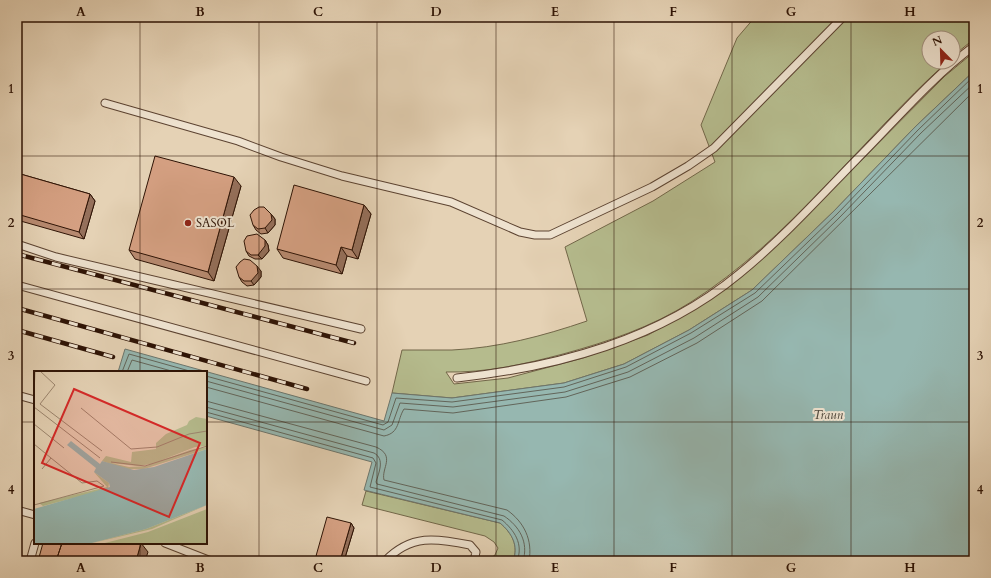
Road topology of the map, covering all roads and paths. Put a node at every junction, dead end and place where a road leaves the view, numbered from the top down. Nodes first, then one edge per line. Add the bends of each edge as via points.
1 (843, 17) edge
2 (974, 46) edge
3 (105, 102) dead end
4 (17, 244) edge
5 (17, 285) edge
6 (361, 329) dead end
7 (457, 378) dead end
8 (366, 381) dead end
9 (17, 395) edge
10 (34, 400) edge
11 (17, 510) edge
12 (34, 514) edge
13 (35, 544) edge
14 (168, 544) edge
15 (30, 561) edge
16 (211, 561) edge
17 (385, 561) edge
18 (474, 561) edge

1 - 3 lane via 714,148 652,187 550,235 520,232 452,202 342,176 238,141
2 - 7 lane via 926,89 778,240 738,275 693,307 644,333 564,360 501,373
4 - 6 lane via 56,257
5 - 8 lane
9 - 10 lane
11 - 12 lane
13 - 15 lane
14 - 16 lane
17 - 18 lane via 392,553 412,541 432,540 470,545 476,552

